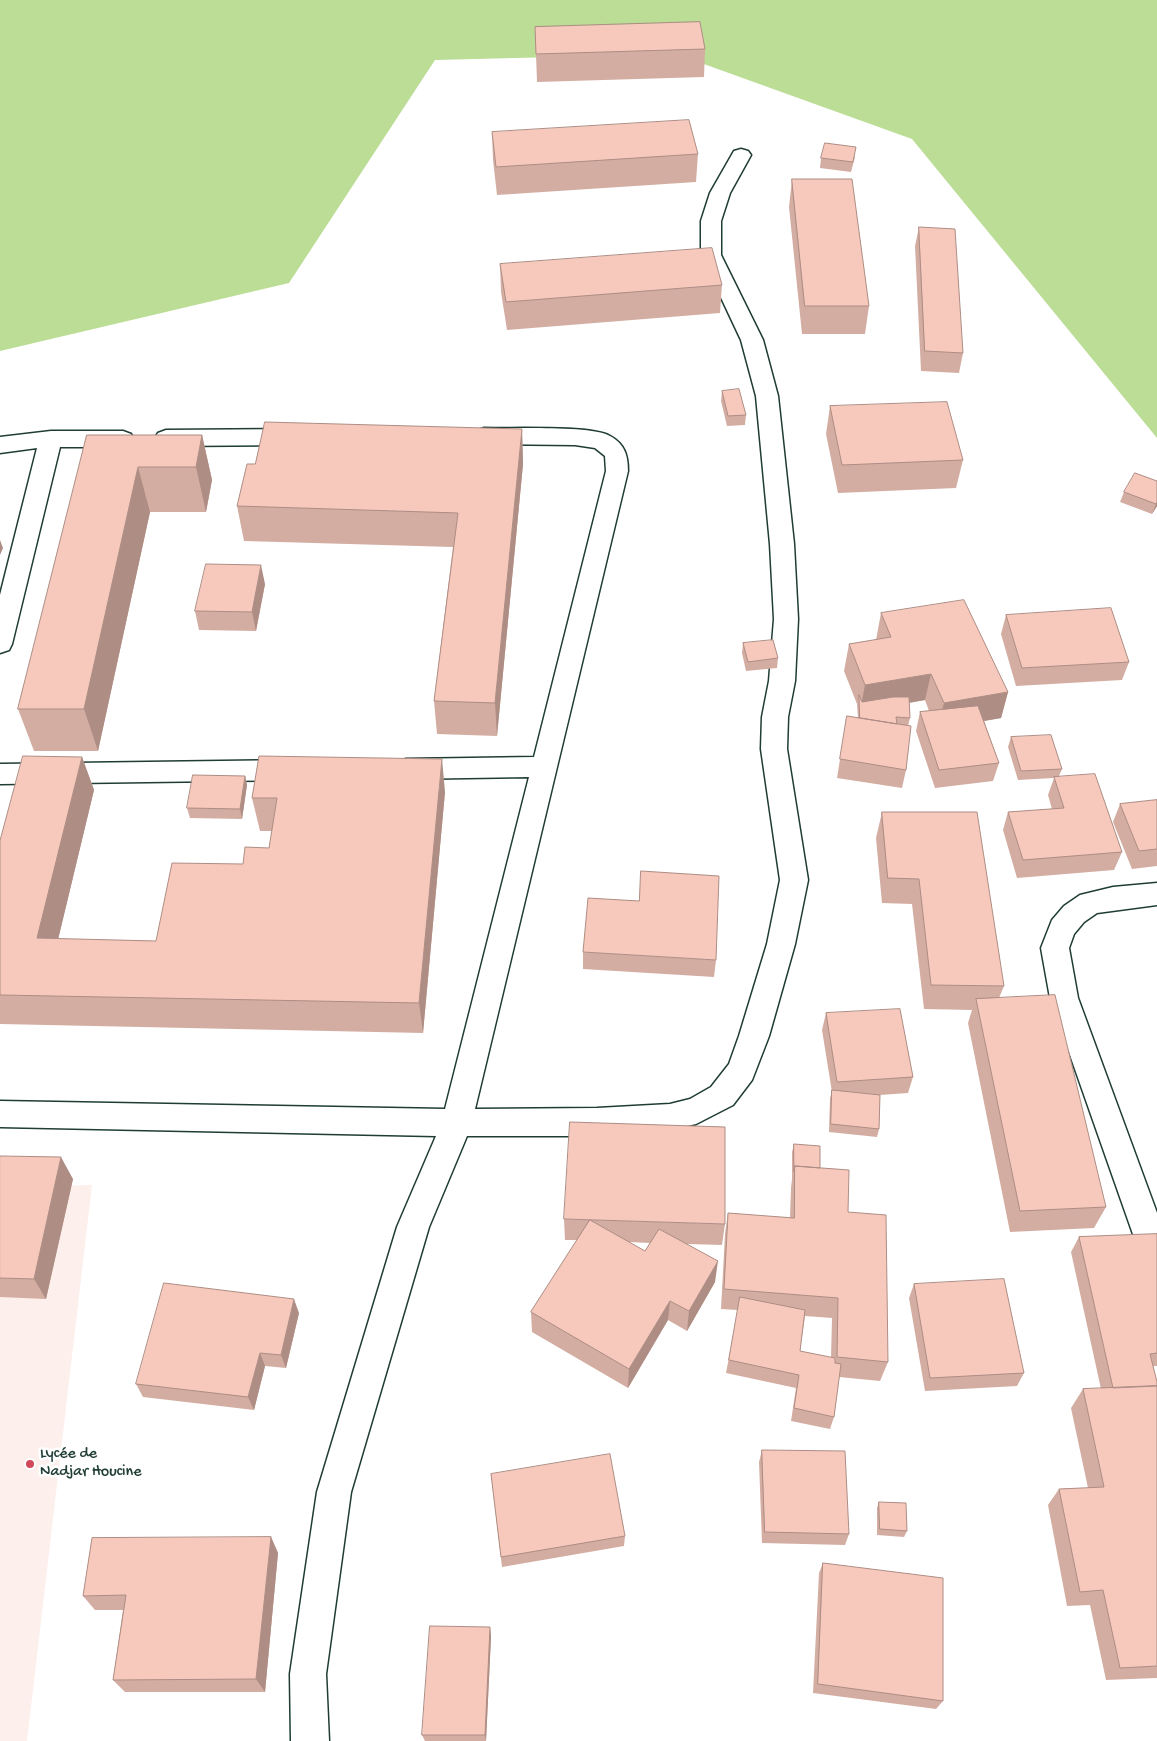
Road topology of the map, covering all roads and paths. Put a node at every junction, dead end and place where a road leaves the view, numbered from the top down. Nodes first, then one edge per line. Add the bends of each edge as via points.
1 (741, 155) dead end
2 (457, 436) edge
3 (319, 437) edge
4 (51, 439) junction
5 (0, 445) edge
6 (0, 644) edge
7 (544, 767) junction
8 (386, 769) edge
9 (316, 770) edge
10 (0, 774) edge
11 (1157, 894) edge
12 (0, 1114) edge
13 (456, 1123) junction
14 (1157, 1257) edge
15 (310, 1741) edge

1 - 13 street via 720,193 711,221 711,255 752,340 767,396 786,619 774,748 794,880 781,944 757,1027 741,1071 722,1096 696,1111 670,1117 597,1122
2 - 7 street via 575,437 602,441 616,454 617,471
3 - 4 street
4 - 5 street
4 - 6 street
7 - 8 street
7 - 13 street
9 - 10 street
11 - 14 street via 1090,903 1062,928 1055,948 1064,998
12 - 13 street
13 - 15 street via 413,1227 334,1492 308,1674

